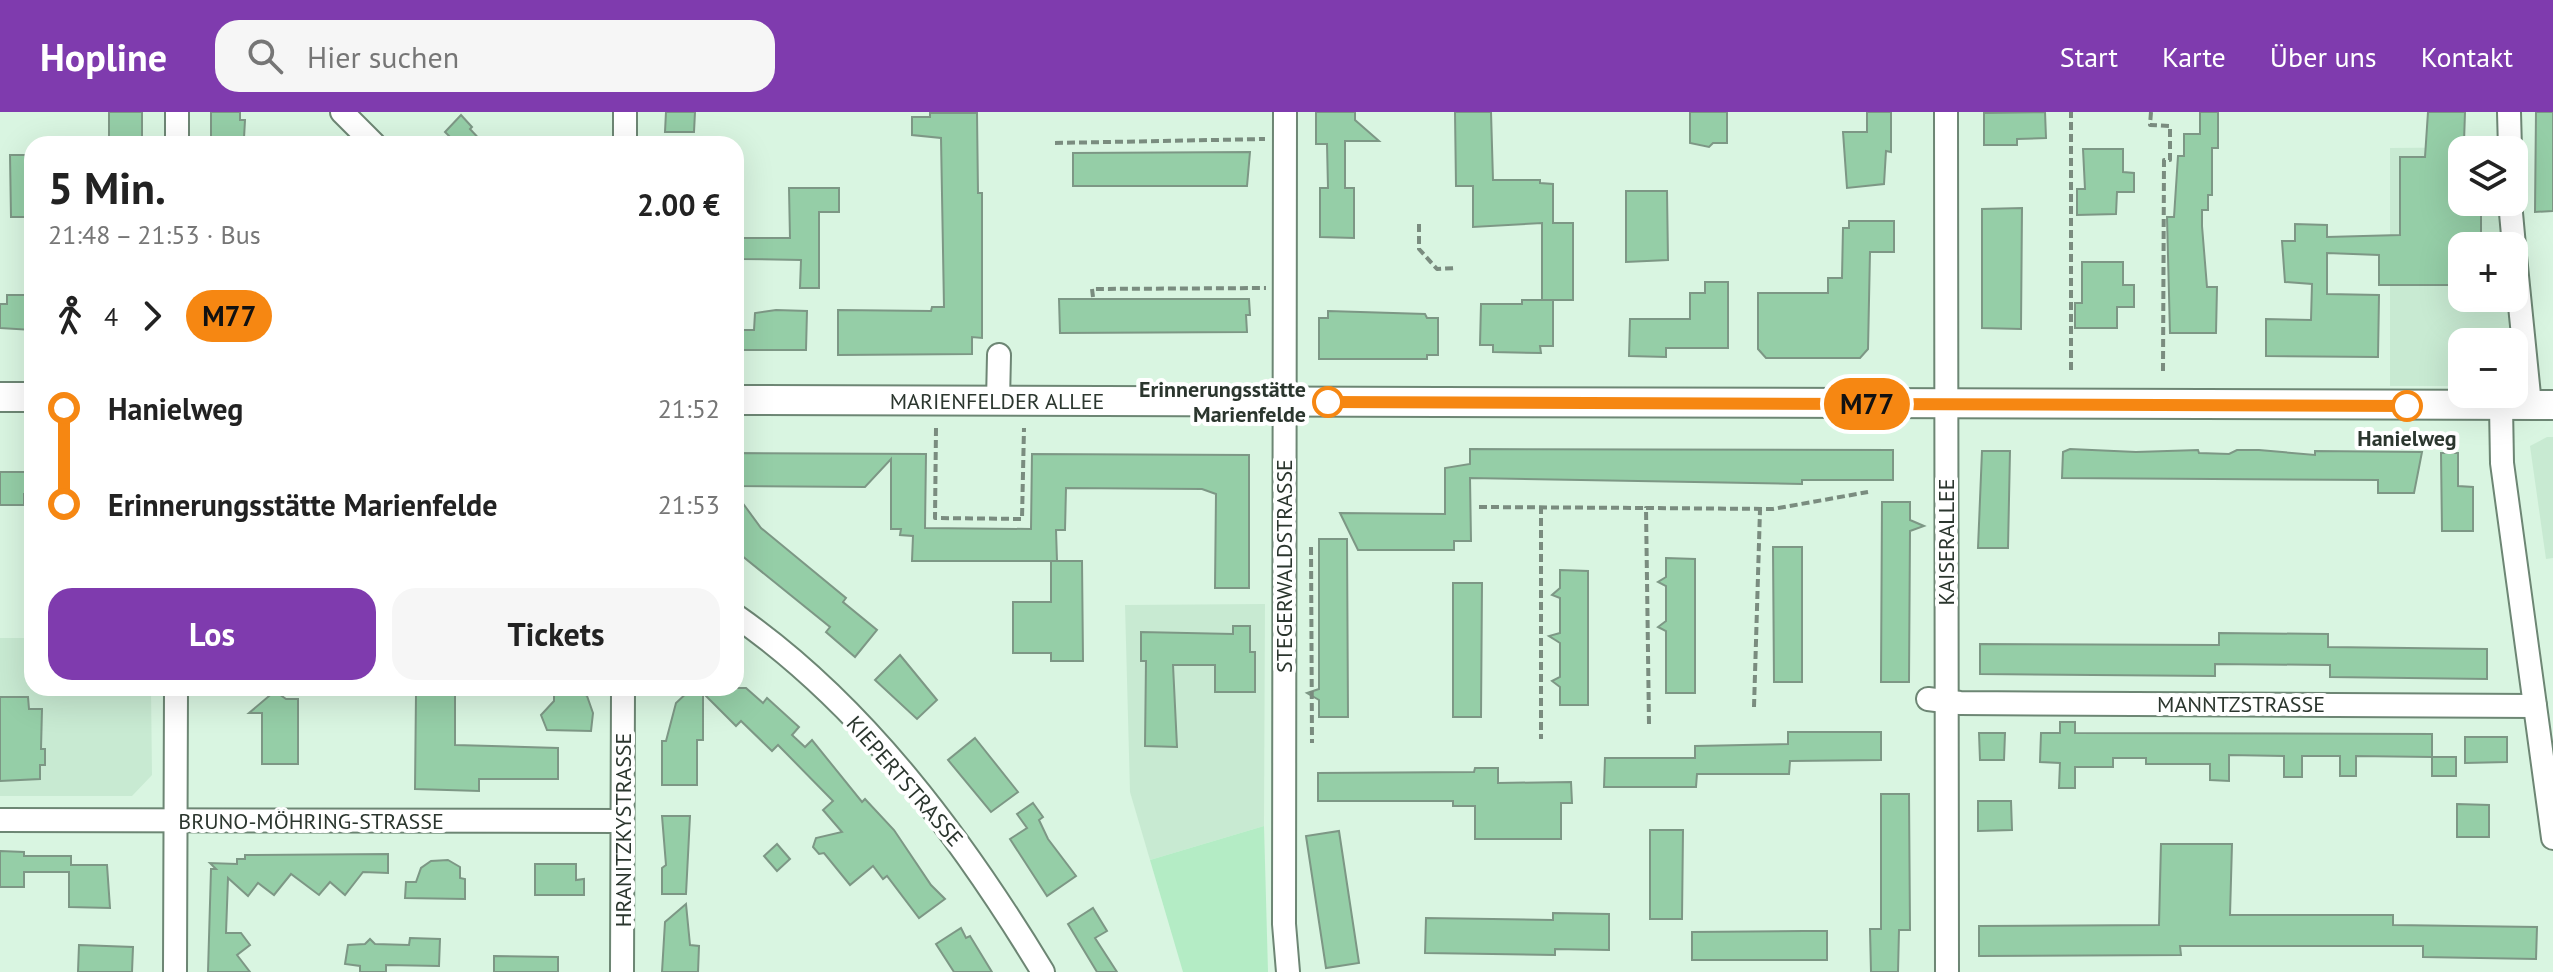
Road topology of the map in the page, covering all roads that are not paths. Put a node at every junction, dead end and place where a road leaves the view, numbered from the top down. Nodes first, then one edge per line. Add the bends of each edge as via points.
1 (177, 112) edge
2 (342, 112) edge
3 (625, 112) edge
4 (1285, 112) edge
5 (1946, 112) edge
6 (2509, 112) edge
7 (177, 136) edge
8 (366, 136) edge
9 (625, 136) edge
10 (2510, 136) edge
11 (2525, 312) edge
12 (999, 355) dead end
13 (0, 397) edge
14 (24, 397) edge
15 (744, 400) edge
16 (998, 401) junction
17 (1284, 402) junction
18 (1946, 404) junction
19 (2541, 405) edge
20 (2448, 406) edge
21 (2501, 408) edge
22 (744, 623) edge
23 (176, 696) edge
24 (623, 696) edge
25 (1937, 701) junction
26 (2535, 706) junction
27 (0, 820) edge
28 (175, 821) junction
29 (622, 821) junction
30 (2553, 838) edge
31 (175, 972) edge
32 (622, 972) edge
33 (1043, 972) edge
34 (1288, 972) edge
35 (1947, 972) edge

1 - 7 street
2 - 8 street
3 - 9 street
4 - 17 street, STEGERWALDSTRASSE
5 - 18 street, KAISERALLEE
6 - 10 street
11 - 19 street
12 - 16 street
13 - 14 main road
15 - 16 main road, MARIENFELDER ALLEE
16 - 17 main road, MARIENFELDER ALLEE
17 - 18 main road, MARIENFELDER ALLEE
17 - 34 street, STEGERWALDSTRASSE via 1299,743 1284,924
18 - 20 main road, MARIENFELDER ALLEE
18 - 25 street, KAISERALLEE
21 - 26 street via 2500,443
22 - 33 street, KIEPERTSTRASSE via 812,679 915,788 972,860
23 - 28 street
24 - 29 street, HRANITZKYSTRASSE
25 - 26 street, MANNTZSTRASSE
25 - 35 street, KAISERALLEE
26 - 30 street
27 - 28 street, BRUNO-MÖHRING-STRASSE
28 - 29 street, BRUNO-MÖHRING-STRASSE
28 - 31 street
29 - 32 street, HRANITZKYSTRASSE

